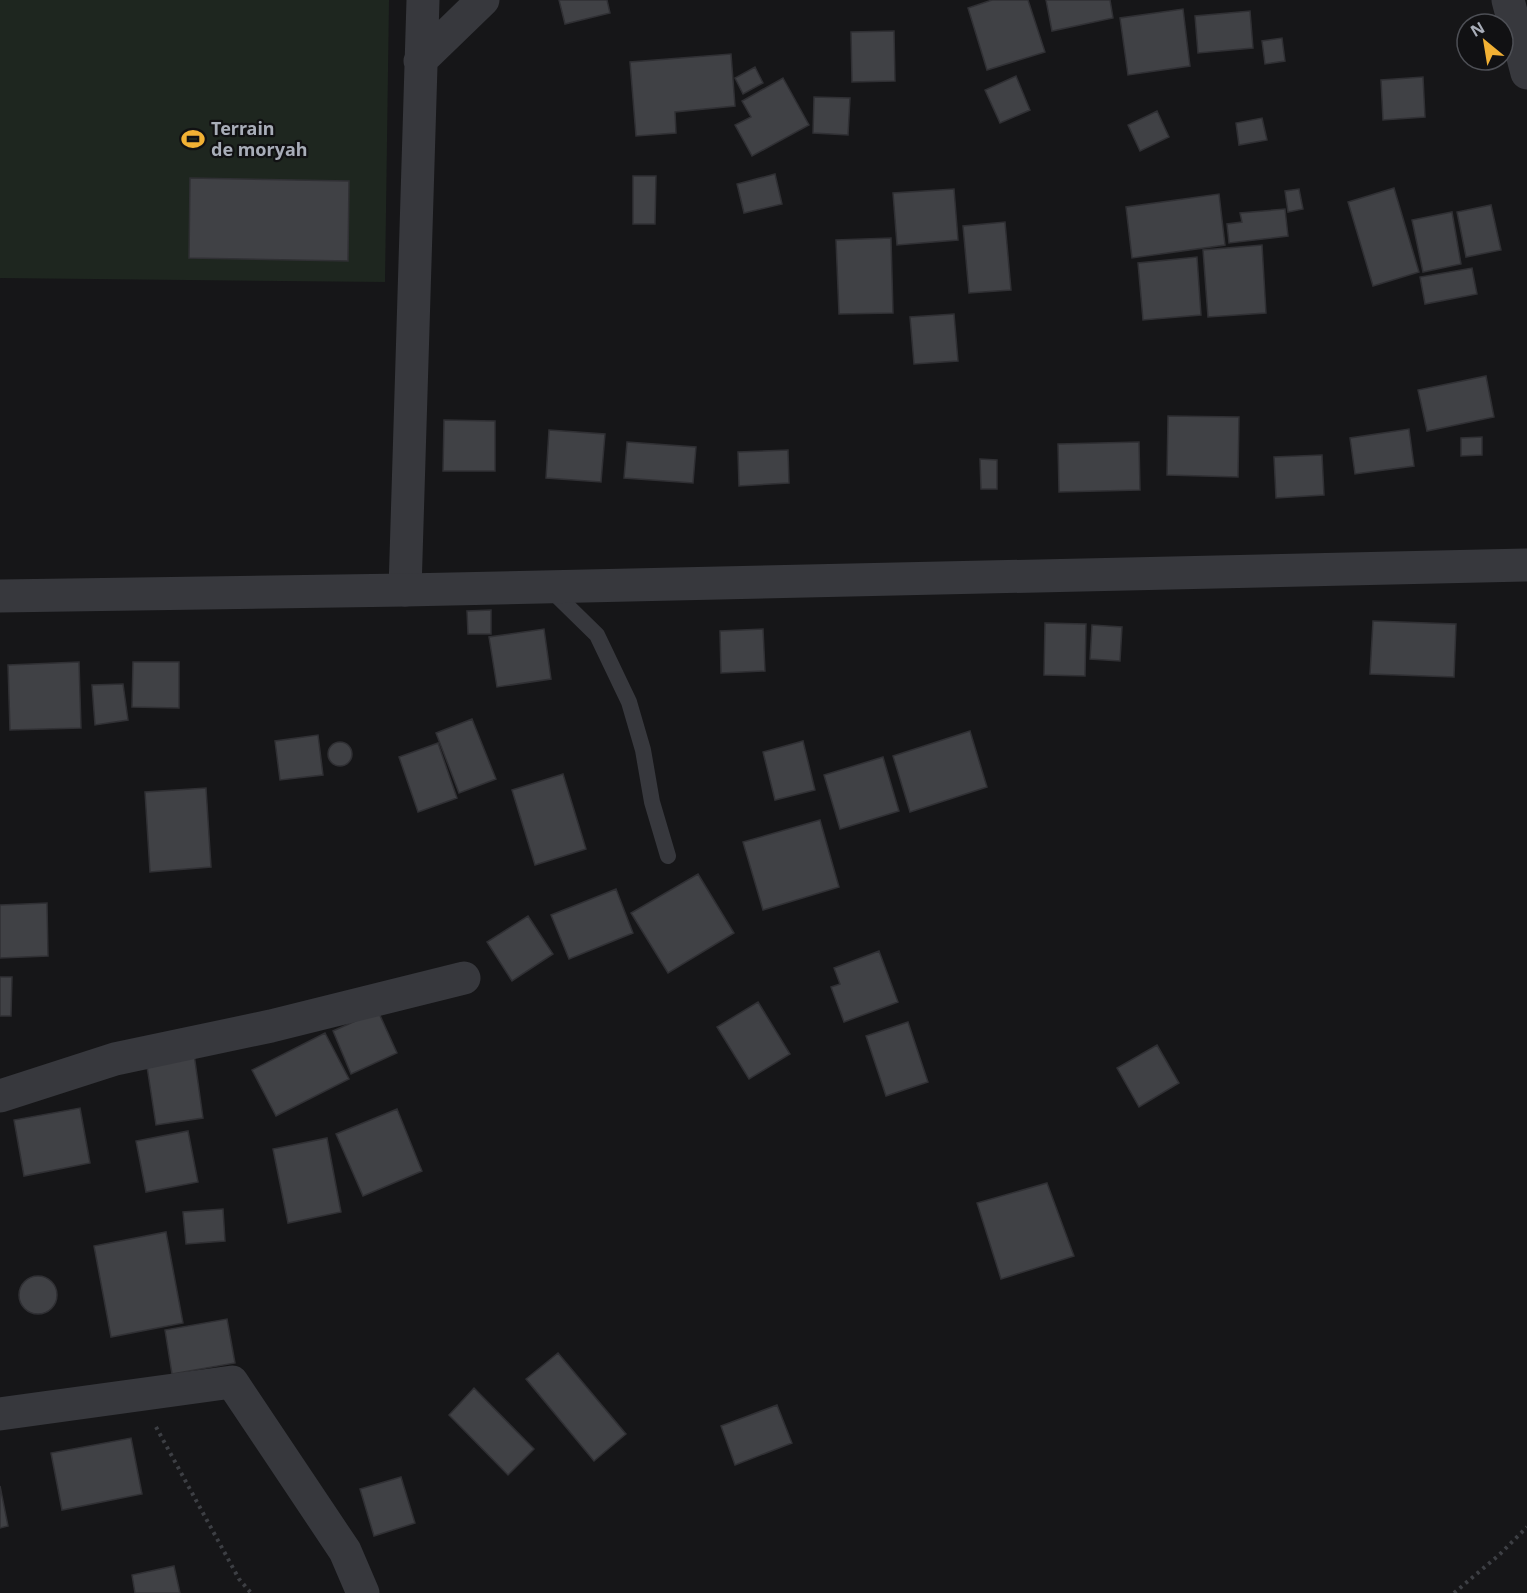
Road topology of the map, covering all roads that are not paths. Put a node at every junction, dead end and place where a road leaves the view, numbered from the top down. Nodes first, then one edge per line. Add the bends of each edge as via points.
1 (423, 0) edge
2 (483, 0) edge
3 (1508, 0) edge
4 (420, 61) junction
5 (1527, 73) edge
6 (1527, 565) edge
7 (548, 586) junction
8 (405, 590) junction
9 (0, 596) edge
10 (668, 856) dead end
11 (464, 978) dead end
12 (0, 1096) edge
13 (1, 1411) edge
14 (363, 1593) edge

1 - 4 street
2 - 4 street
3 - 5 street
4 - 8 street
6 - 7 street
7 - 8 street
7 - 10 lane via 597,636 628,702
8 - 9 street
11 - 12 street via 271,1026 115,1059
13 - 14 street via 232,1382 345,1551

